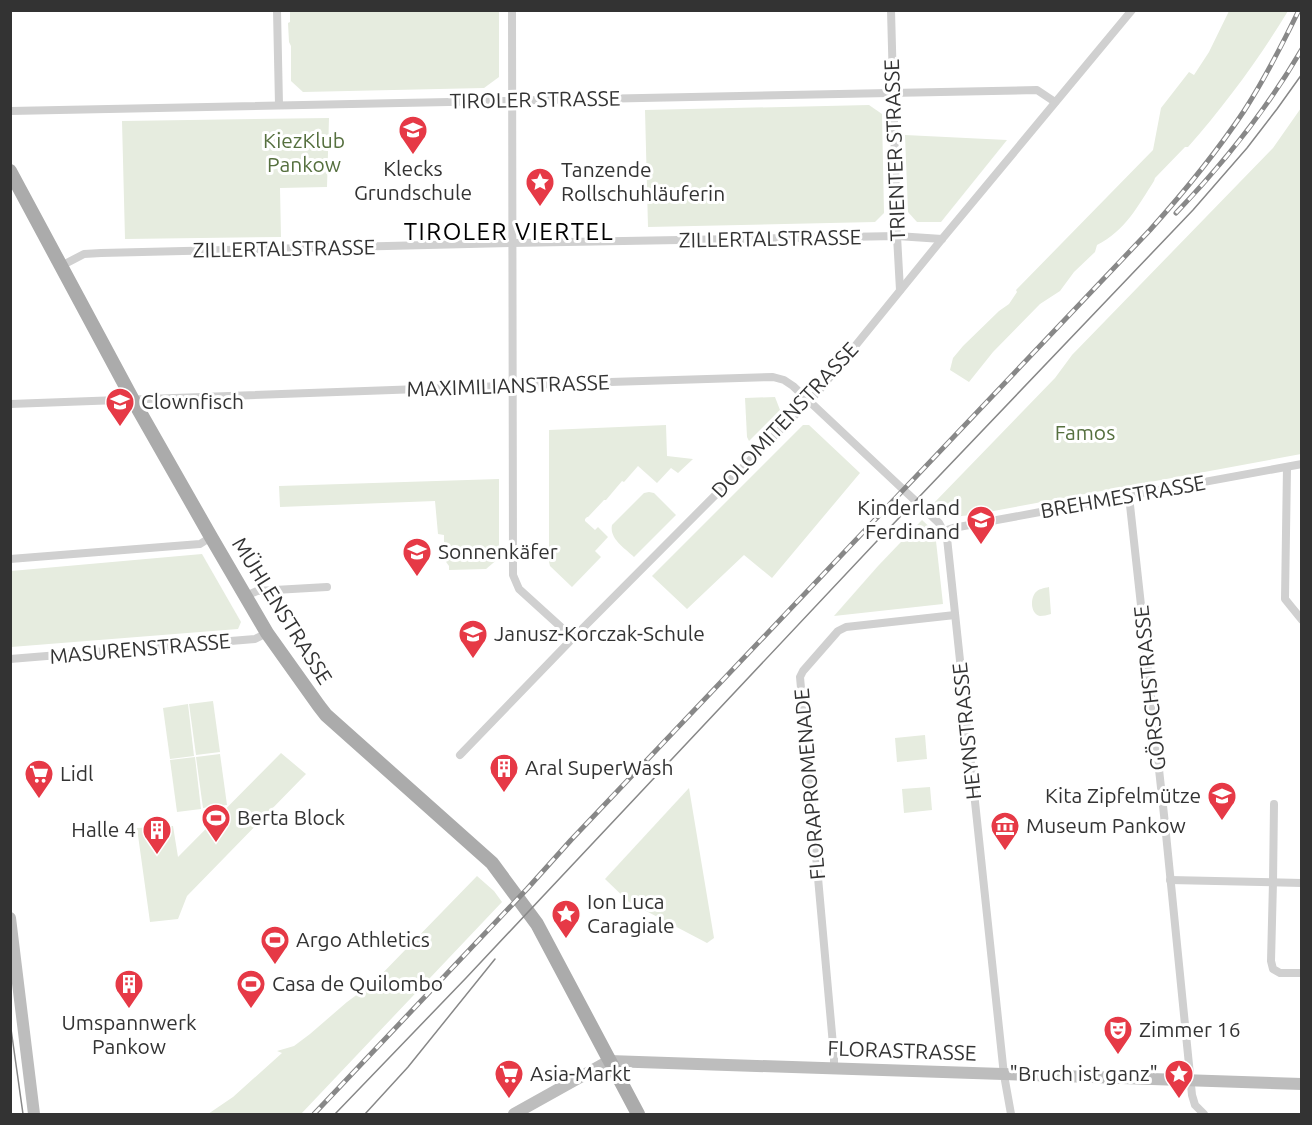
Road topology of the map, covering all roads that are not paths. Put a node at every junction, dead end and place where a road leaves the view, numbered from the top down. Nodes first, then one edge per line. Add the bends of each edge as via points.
1 (277, 10) edge
2 (512, 10) edge
3 (891, 10) edge
4 (1132, 10) edge
5 (892, 92) junction
6 (512, 100) junction
7 (1055, 102) junction
8 (279, 105) junction
9 (10, 111) edge
10 (10, 171) edge
11 (897, 236) junction
12 (942, 239) junction
13 (512, 243) junction
14 (61, 266) junction
15 (900, 290) junction
16 (511, 386) junction
17 (133, 400) junction
18 (809, 401) junction
19 (10, 404) edge
20 (1302, 464) edge
21 (1287, 466) junction
22 (1129, 496) junction
23 (944, 531) junction
24 (211, 537) junction
25 (10, 559) edge
26 (327, 587) dead end
27 (246, 596) junction
28 (955, 615) junction
29 (1302, 620) edge
30 (267, 633) junction
31 (573, 638) junction
32 (10, 659) edge
33 (460, 754) dead end
34 (1274, 804) dead end
35 (1170, 879) junction
36 (1273, 882) junction
37 (1302, 883) edge
38 (10, 918) edge
39 (1302, 973) edge
40 (609, 1061) junction
41 (834, 1068) junction
42 (1004, 1074) junction
43 (1190, 1081) junction
44 (1302, 1084) edge
45 (34, 1114) edge
46 (514, 1114) edge
47 (639, 1114) edge
48 (1011, 1114) edge
49 (1204, 1114) edge

1 - 8 street
2 - 6 street
3 - 5 street, TRIENTER STRASSE
4 - 7 street, DOLOMITENSTRASSE
5 - 6 street, TIROLER STRASSE
5 - 7 street, TIROLER STRASSE via 1038,90
5 - 11 street, TRIENTER STRASSE
6 - 8 street, TIROLER STRASSE
6 - 13 street
7 - 12 street, DOLOMITENSTRASSE
8 - 9 street, TIROLER STRASSE
10 - 14 main road, MÜHLENSTRASSE
11 - 12 street, ZILLERTALSTRASSE
11 - 13 street, ZILLERTALSTRASSE
11 - 15 street, TRIENTER STRASSE
12 - 15 street, DOLOMITENSTRASSE
13 - 14 street, ZILLERTALSTRASSE via 84,254
13 - 16 street
14 - 17 main road, MÜHLENSTRASSE
15 - 18 street, DOLOMITENSTRASSE
16 - 17 street, MAXIMILIANSTRASSE
16 - 18 street, MAXIMILIANSTRASSE via 773,377 784,380
16 - 31 street via 513,575 519,588
17 - 19 street, MAXIMILIANSTRASSE
17 - 24 main road, MÜHLENSTRASSE
18 - 23 street, MAXIMILIANSTRASSE
18 - 31 street, DOLOMITENSTRASSE
20 - 21 street, BREHMESTRASSE
21 - 22 street, BREHMESTRASSE
21 - 29 street via 1285,599
22 - 23 street, BREHMESTRASSE
22 - 35 street, GÖRSCHSTRASSE
23 - 28 street, HEYNSTRASSE
24 - 25 street via 200,544
24 - 27 main road, MÜHLENSTRASSE
26 - 27 street via 257,591
27 - 30 main road, MÜHLENSTRASSE
28 - 41 street, FLORAPROMENADE via 846,627 838,631 800,678
28 - 42 street, HEYNSTRASSE
30 - 32 street, MASURENSTRASSE via 255,639
30 - 40 main road, MÜHLENSTRASSE via 326,715 492,863 537,924
31 - 33 street, DOLOMITENSTRASSE
34 - 36 street
35 - 36 street
35 - 43 street, GÖRSCHSTRASSE
36 - 37 street
36 - 39 street via 1270,961 1280,973
38 - 45 street
40 - 41 street, FLORASTRASSE
40 - 46 street
40 - 47 main road, MÜHLENSTRASSE
41 - 42 street, FLORASTRASSE
42 - 43 street, FLORASTRASSE
42 - 48 street, HEYNSTRASSE
43 - 44 street, FLORASTRASSE
43 - 49 street, GÖRSCHSTRASSE via 1195,1105

